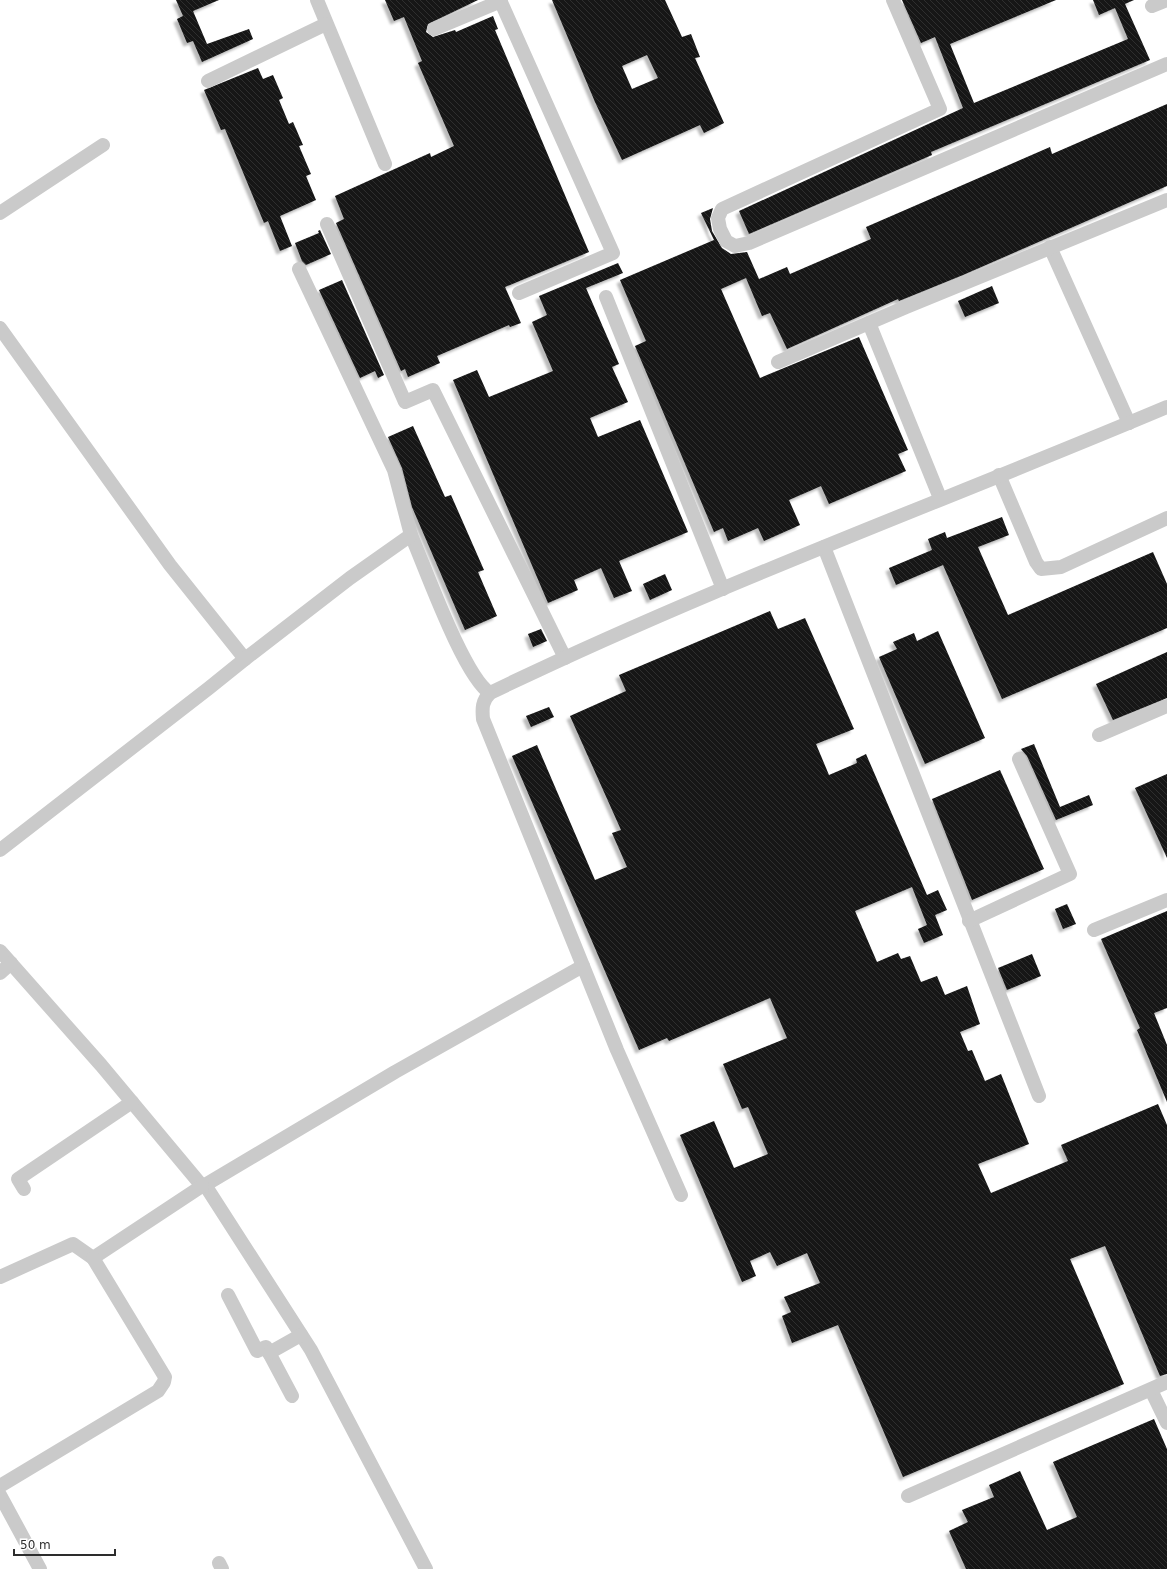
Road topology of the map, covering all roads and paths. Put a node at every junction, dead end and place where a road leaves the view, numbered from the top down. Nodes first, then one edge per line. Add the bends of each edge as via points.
1 (318, 0) edge
2 (893, 0) edge
3 (1167, 0) edge
4 (500, 1) edge
5 (1152, 6) dead end
6 (326, 24) junction
7 (434, 29) dead end
8 (1167, 64) edge
9 (208, 81) dead end
10 (102, 145) dead end
11 (385, 164) dead end
12 (1167, 200) edge
13 (0, 212) edge
14 (327, 224) dead end
15 (1050, 247) junction
16 (299, 269) dead end
17 (519, 293) dead end
18 (606, 297) dead end
19 (869, 323) junction
20 (0, 328) edge
21 (778, 362) dead end
22 (1167, 407) edge
23 (1128, 423) junction
24 (999, 476) junction
25 (940, 498) junction
26 (1167, 518) edge
27 (411, 535) junction
28 (824, 547) junction
29 (723, 589) junction
30 (565, 658) junction
31 (245, 659) junction
32 (490, 693) junction
33 (1167, 706) edge
34 (1099, 735) dead end
35 (1019, 759) dead end
36 (0, 850) edge
37 (1167, 900) edge
38 (969, 920) junction
39 (1094, 930) dead end
40 (0, 952) edge
41 (11, 963) junction
42 (583, 966) junction
43 (0, 973) edge
44 (1039, 1096) dead end
45 (132, 1102) junction
46 (204, 1186) junction
47 (24, 1189) dead end
48 (681, 1195) dead end
49 (93, 1258) junction
50 (0, 1277) edge
51 (228, 1295) dead end
52 (301, 1336) junction
53 (269, 1353) junction
54 (1167, 1382) edge
55 (1151, 1390) junction
56 (292, 1396) dead end
57 (1167, 1423) edge
58 (0, 1486) edge
59 (0, 1495) edge
60 (908, 1496) dead end
61 (40, 1569) edge
62 (426, 1569) edge

1 - 6 street
2 - 8 street via 940,109 722,209 718,218 726,241 735,246 749,243
3 - 5 street
4 - 7 street
4 - 17 street via 613,253
6 - 9 street
6 - 11 street
10 - 13 street
12 - 15 street
14 - 30 street via 405,402 433,390
15 - 19 street
15 - 23 street
16 - 27 street via 394,470
18 - 29 street
19 - 21 street
19 - 25 street
20 - 31 street via 170,565
22 - 23 street
23 - 24 street
24 - 25 street
24 - 26 street via 1041,569 1061,567
25 - 28 street
27 - 31 street via 350,578
27 - 32 street via 466,664
28 - 29 street
28 - 38 street
29 - 30 street
30 - 32 street
31 - 36 street
32 - 42 street via 482,705 483,719
33 - 34 street
35 - 38 street via 1070,874
37 - 39 street
38 - 44 street
40 - 41 street
41 - 43 street
41 - 45 street
42 - 46 street via 395,1072
42 - 48 street
45 - 46 street
45 - 47 street via 18,1179
46 - 49 street
46 - 52 street
49 - 50 street via 73,1244
49 - 58 street via 165,1377 164,1382 158,1391
51 - 53 street via 257,1351 266,1347
52 - 53 street
52 - 62 street
53 - 56 street
54 - 55 street
55 - 57 street
55 - 60 street
59 - 61 street

